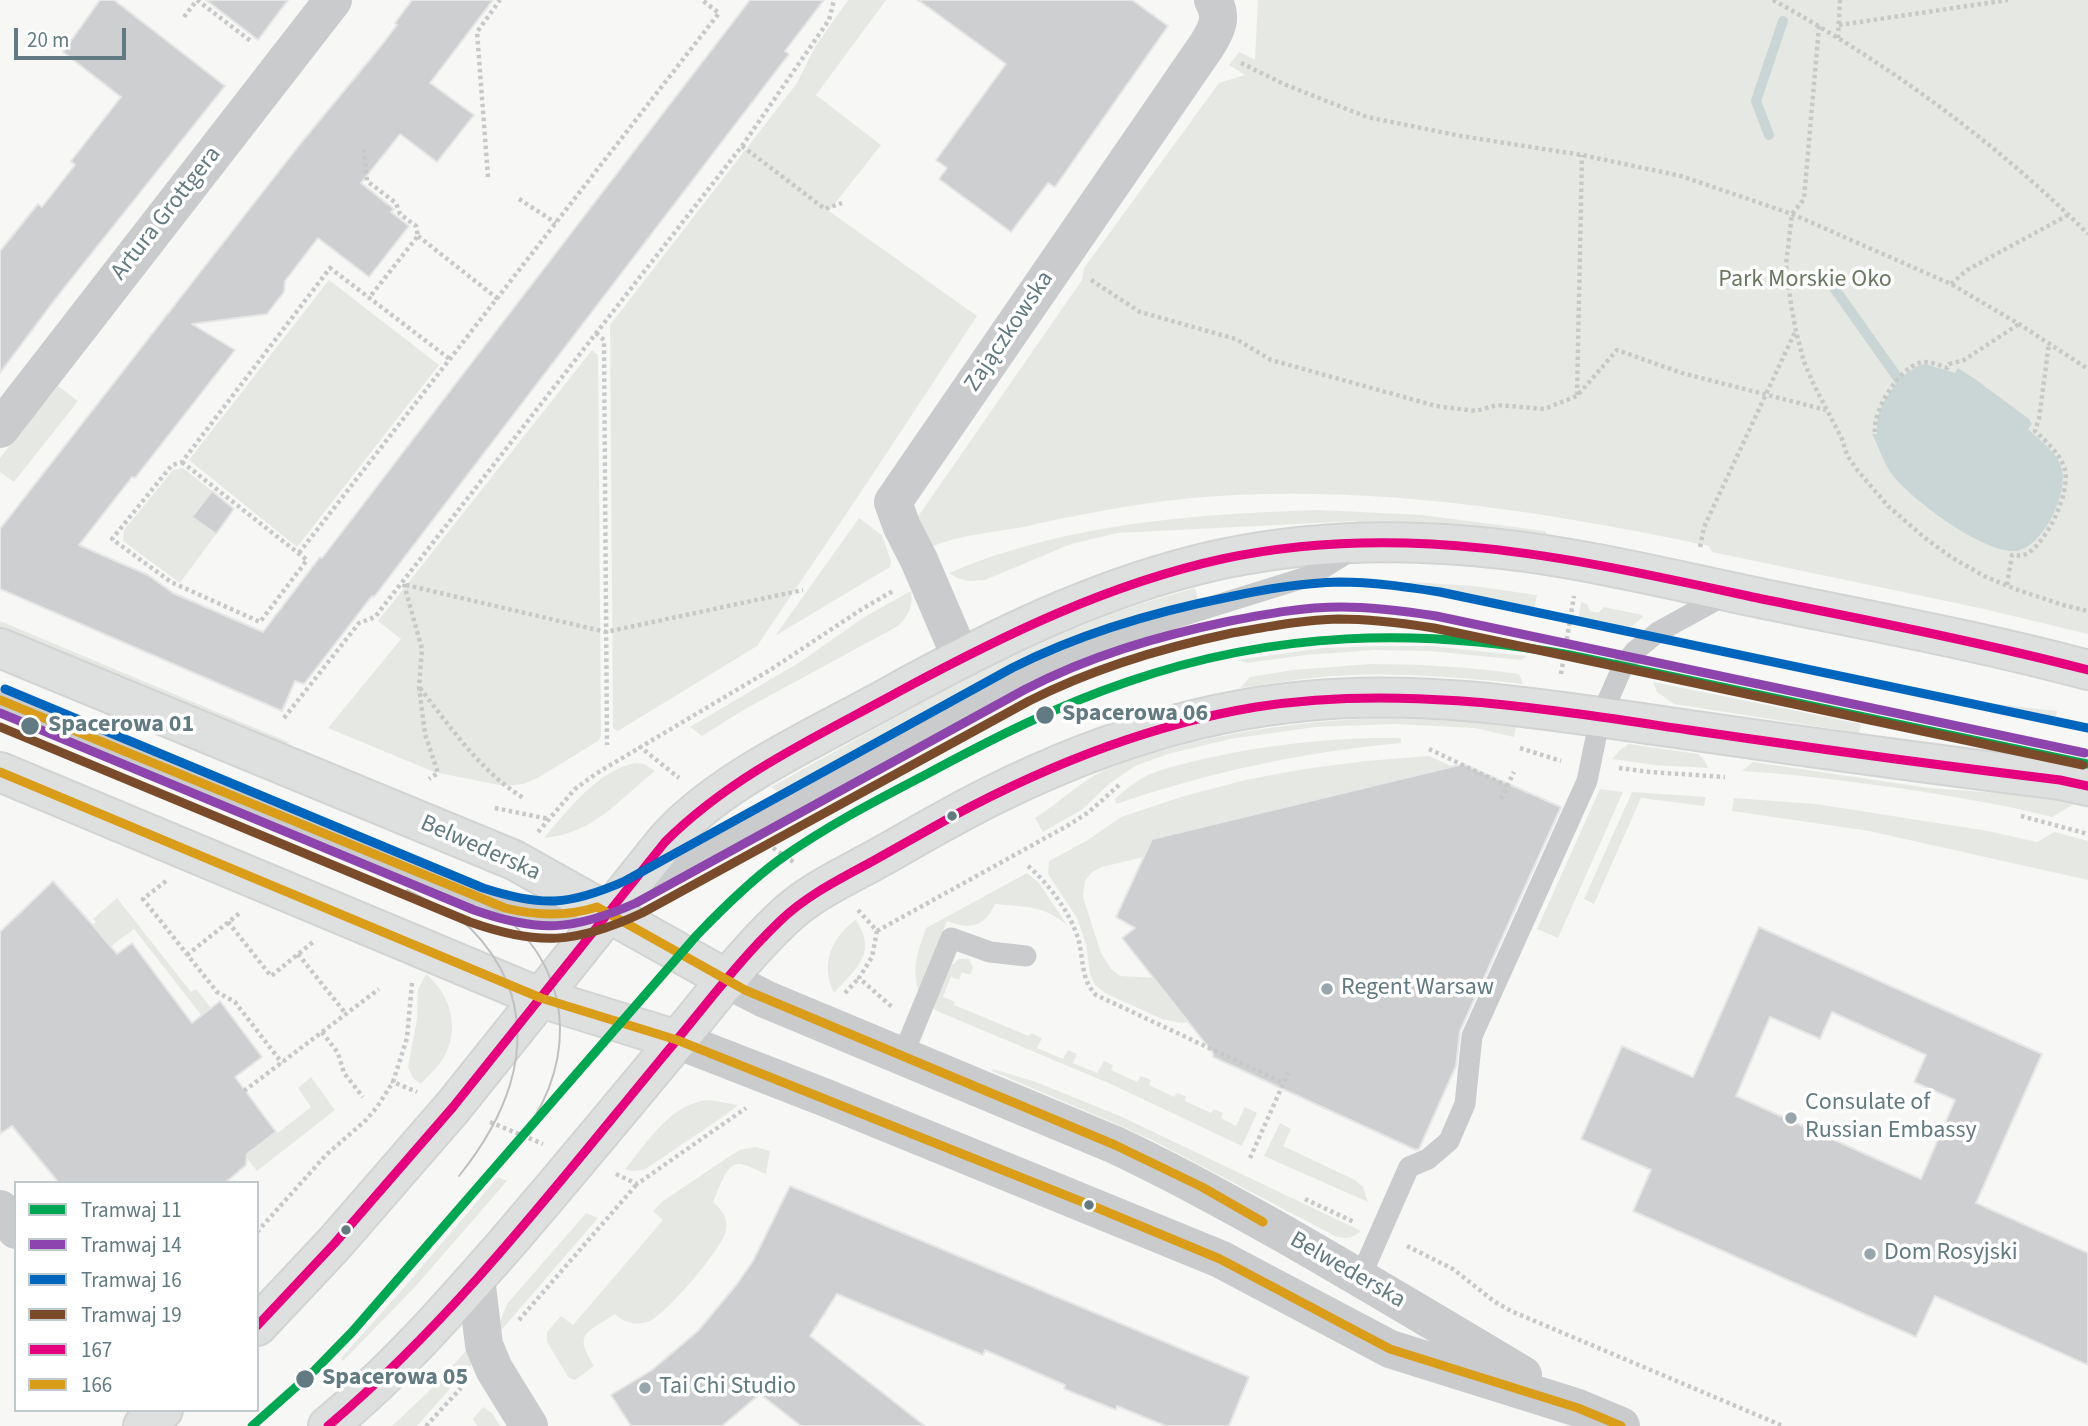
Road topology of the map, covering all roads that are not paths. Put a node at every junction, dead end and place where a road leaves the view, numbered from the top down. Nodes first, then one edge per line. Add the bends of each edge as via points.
1 (333, 0) edge
2 (1216, 10) edge
3 (0, 429) edge
4 (1364, 542) junction
5 (1730, 592) junction
6 (0, 648) edge
7 (961, 658) junction
8 (2088, 670) edge
9 (0, 700) edge
10 (1600, 718) junction
11 (0, 772) edge
12 (2088, 786) edge
13 (610, 905) junction
14 (1026, 956) dead end
15 (728, 980) junction
16 (541, 998) junction
17 (677, 1040) junction
18 (902, 1057) junction
19 (0, 1209) edge
20 (14, 1227) edge
21 (477, 1278) junction
22 (1360, 1278) junction
23 (259, 1324) edge
24 (1578, 1408) junction
25 (160, 1412) edge
26 (143, 1426) edge
27 (328, 1426) edge
28 (528, 1426) edge
29 (1621, 1426) edge

1 - 3 street, Artura Grottgera
2 - 7 street, Zajączkowska via 1207,45 893,502
4 - 5 main road via 1502,549
4 - 7 main road via 1267,551 1150,577 1080,602
4 - 13 lane via 1310,576 1111,638 1041,667
5 - 8 main road
5 - 10 lane via 1658,632 1635,651 1618,675
6 - 13 main road, Belwederska via 514,860
7 - 13 main road via 719,795 677,828
9 - 13 lane via 495,905 516,912 566,915
10 - 12 main road
10 - 15 main road via 1488,702 1366,696 1254,708 1140,734 1005,789 811,895 774,926
10 - 22 lane via 1587,781 1472,1037 1465,1104 1450,1142 1409,1167
11 - 16 main road, Belwederska
13 - 15 main road, Belwederska
13 - 16 main road
14 - 18 lane via 990,952 951,938
15 - 17 main road
15 - 18 street, Belwederska
16 - 17 main road, Belwederska
16 - 23 main road via 453,1107
17 - 21 main road
17 - 24 street, Belwederska via 1220,1259 1390,1349
18 - 22 street, Belwederska via 1157,1164
19 - 20 street
21 - 27 main road via 387,1374
21 - 28 street via 484,1345
22 - 24 street, Belwederska
24 - 29 street, Belwederska
25 - 26 main road

